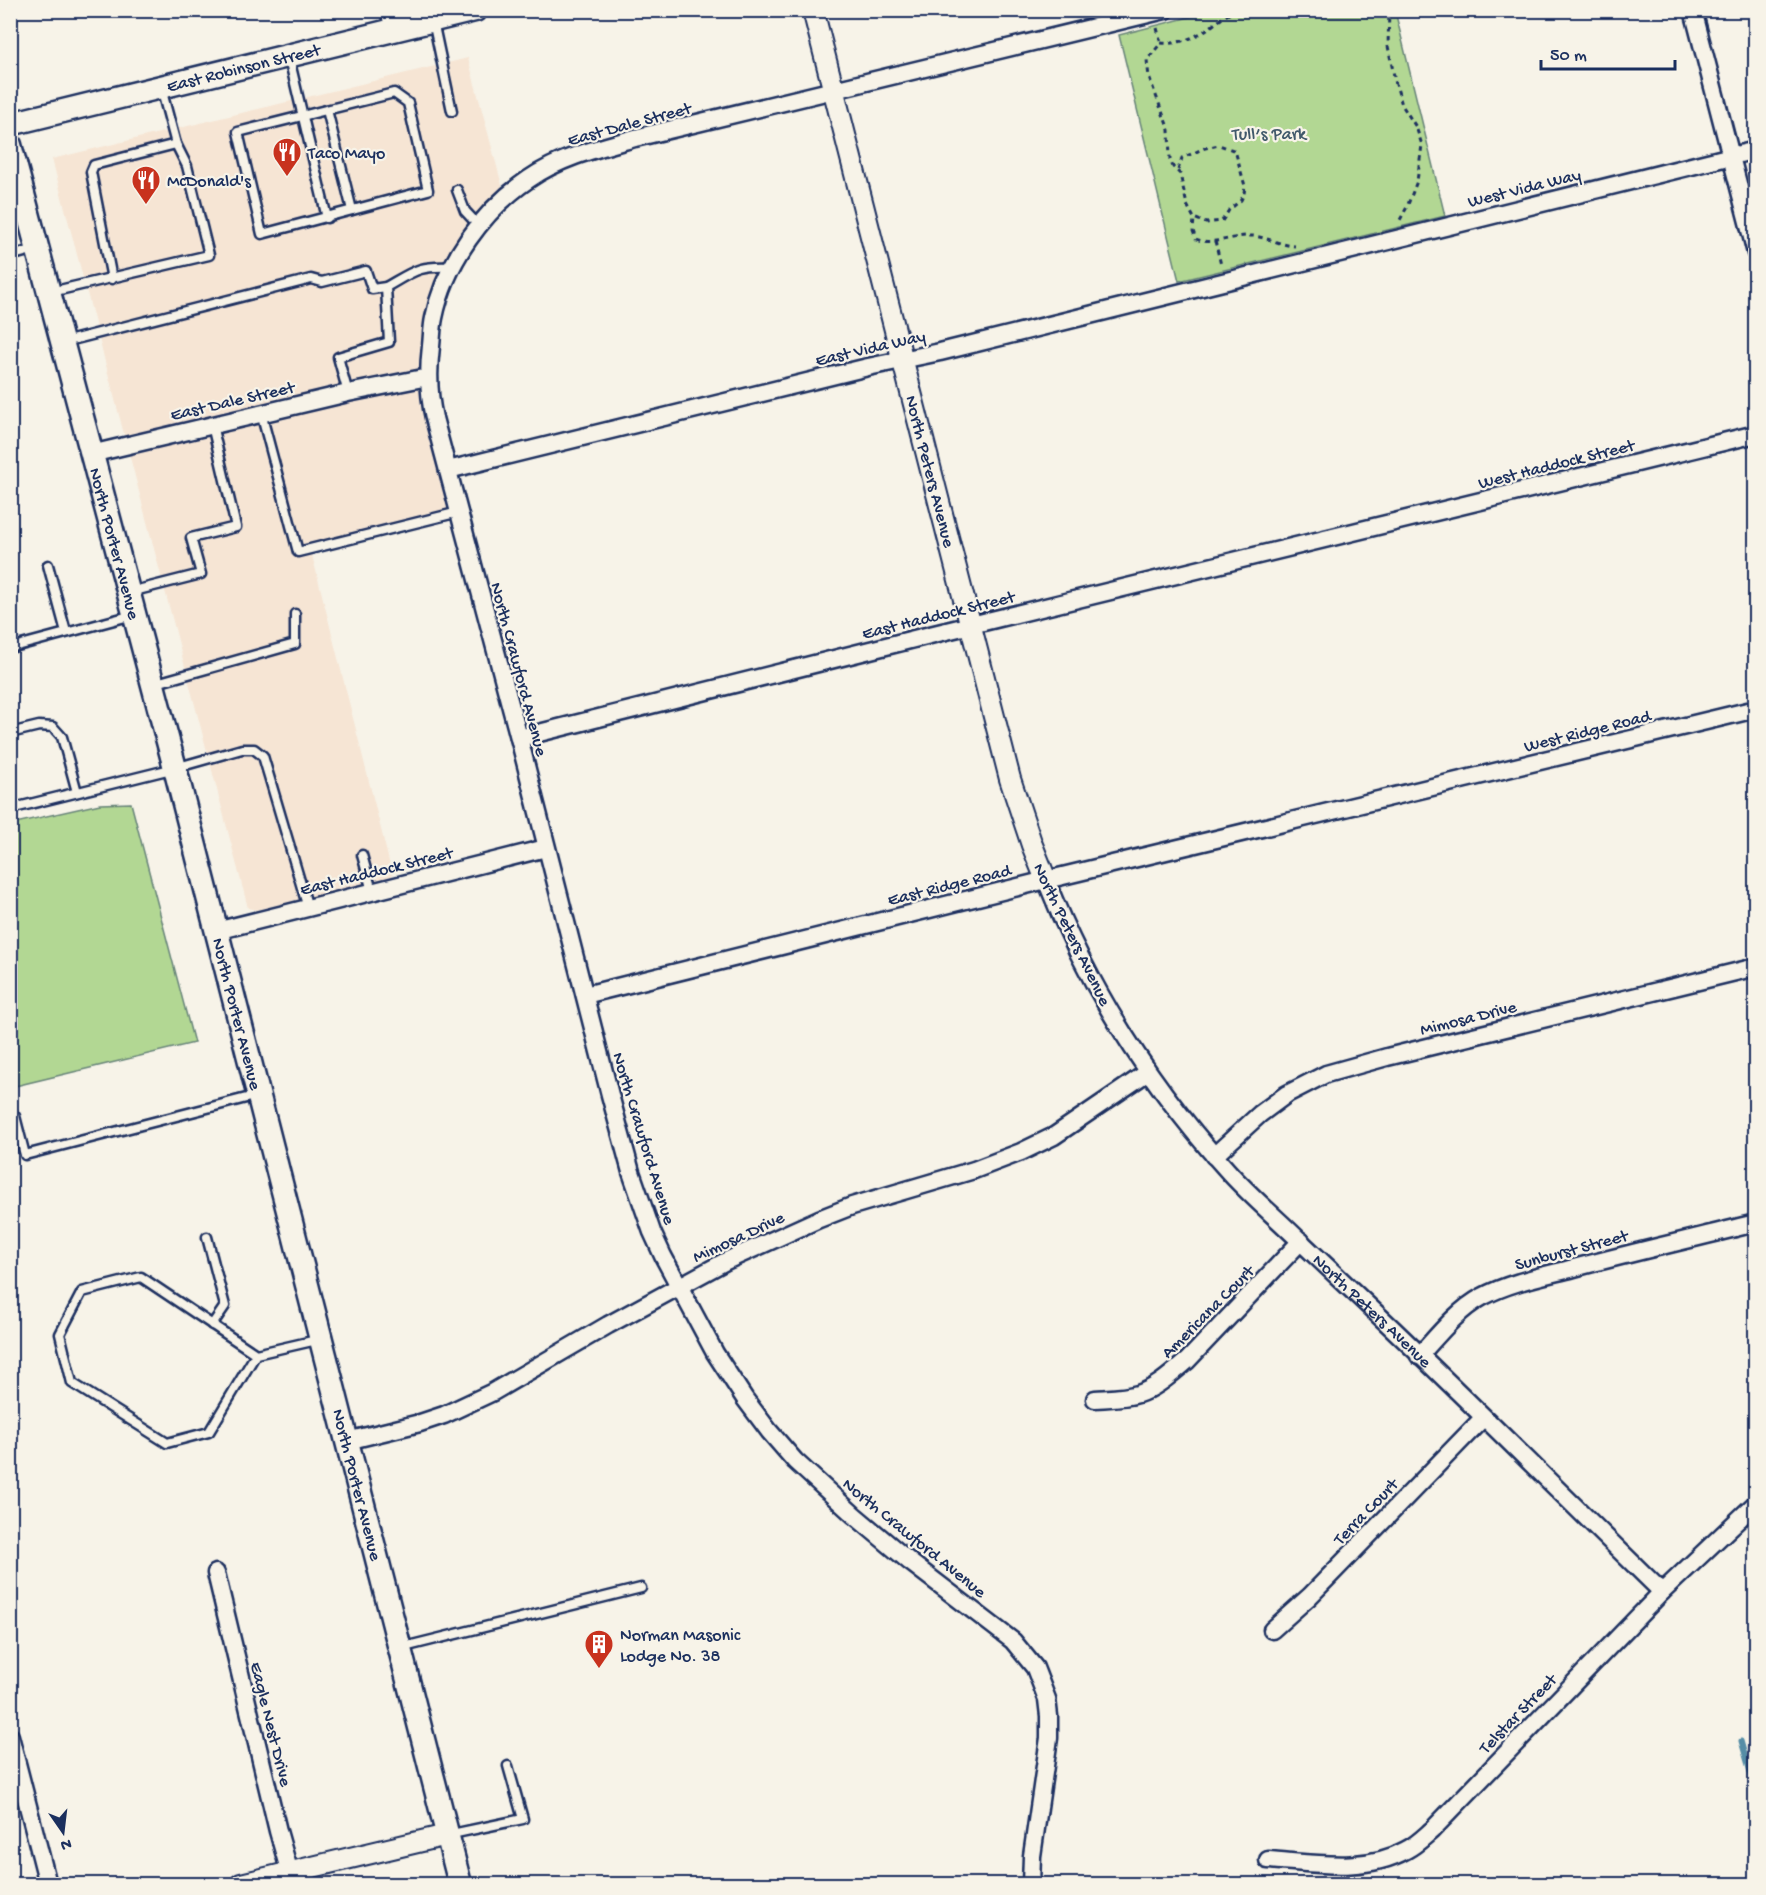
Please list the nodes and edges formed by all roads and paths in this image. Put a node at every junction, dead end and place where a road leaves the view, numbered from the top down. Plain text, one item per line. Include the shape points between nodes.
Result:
1 (476, 10) edge
2 (813, 10) edge
3 (1165, 10) edge
4 (1238, 10) edge
5 (1389, 10) edge
6 (1693, 10) edge
7 (392, 20) edge
8 (433, 21) junction
9 (289, 56) junction
10 (161, 87) junction
11 (833, 91) junction
12 (327, 110) junction
13 (452, 111) dead end
14 (303, 116) junction
15 (10, 124) edge
16 (176, 144) junction
17 (10, 146) edge
18 (1755, 150) edge
19 (1730, 157) junction
20 (1178, 171) junction
21 (457, 190) dead end
22 (352, 210) junction
23 (327, 218) junction
24 (1194, 218) junction
25 (1390, 224) dead end
26 (479, 226) junction
27 (1215, 241) junction
28 (37, 249) junction
29 (1301, 253) junction
30 (1755, 253) edge
31 (10, 256) edge
32 (452, 267) junction
33 (112, 279) junction
34 (1225, 281) junction
35 (386, 287) junction
36 (48, 292) junction
37 (61, 342) junction
38 (903, 359) junction
39 (428, 377) junction
40 (348, 393) junction
41 (261, 413) junction
42 (212, 425) junction
43 (1755, 434) edge
44 (91, 454) junction
45 (448, 470) junction
46 (459, 512) junction
47 (1367, 530) joint
48 (48, 565) dead end
49 (128, 592) junction
50 (295, 614) dead end
51 (134, 615) junction
52 (970, 626) junction
53 (66, 632) junction
54 (10, 648) edge
55 (152, 685) junction
56 (1755, 709) edge
57 (10, 733) edge
58 (519, 738) junction
59 (175, 768) junction
60 (1427, 789) joint
61 (77, 792) junction
62 (10, 808) edge
63 (546, 848) junction
64 (363, 855) dead end
65 (1046, 880) junction
66 (372, 891) junction
67 (308, 908) junction
68 (216, 931) junction
69 (1755, 968) edge
70 (585, 995) junction
71 (1148, 1072) junction
72 (258, 1095) junction
73 (15, 1116) dead end
74 (1214, 1156) junction
75 (1755, 1223) edge
76 (207, 1237) dead end
77 (1301, 1241) junction
78 (679, 1287) junction
79 (212, 1324) junction
80 (321, 1339) junction
81 (256, 1354) junction
82 (1419, 1356) junction
83 (1095, 1399) dead end
84 (1484, 1418) junction
85 (347, 1441) junction
86 (1755, 1503) edge
87 (216, 1573) dead end
88 (640, 1588) dead end
89 (1662, 1592) junction
90 (1272, 1630) dead end
91 (400, 1648) junction
92 (10, 1736) edge
93 (508, 1766) dead end
94 (447, 1835) junction
95 (1268, 1860) dead end
96 (292, 1878) edge
97 (48, 1884) edge
98 (241, 1884) edge
99 (460, 1884) edge
100 (1031, 1884) edge

1 - 8 main road, East Robinson Street
2 - 11 street, North Peters Avenue
3 - 11 street, East Dale Street
4 - 20 path via 1197,36 1161,44 1147,60 1149,77 1169,130 1170,160
5 - 25 path via 1387,35 1395,81 1422,145 1412,196 1400,219
6 - 19 street
7 - 8 main road, East Robinson Street
7 - 9 main road, East Robinson Street
8 - 13 lane
9 - 10 main road, East Robinson Street
9 - 14 lane
10 - 15 main road, East Robinson Street
10 - 16 lane
11 - 26 street, East Dale Street via 574,156 530,178
11 - 38 street, North Peters Avenue
12 - 14 lane
12 - 22 lane
12 - 22 lane via 394,93 408,103 428,190
14 - 23 lane
14 - 23 lane via 238,132 262,234
16 - 33 lane via 94,165 91,172
16 - 33 lane via 187,166 209,255
17 - 28 main road, North Porter Avenue
18 - 19 street, West Vida Way
19 - 29 street, West Vida Way
19 - 30 street
20 - 24 path
20 - 24 path via 1182,158 1205,148 1219,145 1236,154 1245,186 1241,200 1222,221 1206,223
21 - 26 lane via 465,211
22 - 23 lane
24 - 27 path via 1196,238
26 - 32 street, East Dale Street
27 - 29 path via 1251,235
27 - 34 path
28 - 31 lane
28 - 36 main road, North Porter Avenue
29 - 34 street, East Vida Way
32 - 35 lane via 416,270
32 - 39 street, East Dale Street via 434,318
33 - 36 lane
34 - 38 street, East Vida Way
35 - 37 lane via 372,289 366,271 322,282 311,279
35 - 40 lane via 389,342 338,357
36 - 37 main road, North Porter Avenue
37 - 44 main road, North Porter Avenue
38 - 45 street, East Vida Way
38 - 52 street, North Peters Avenue
39 - 40 street, East Dale Street
39 - 45 street, North Crawford Avenue via 429,397
40 - 41 street, East Dale Street
41 - 42 street, East Dale Street
41 - 46 lane via 298,552
42 - 44 street, East Dale Street
42 - 49 lane via 236,527 191,538 201,574
43 - 47 street, West Haddock Street
44 - 49 main road, North Porter Avenue
45 - 46 street, North Crawford Avenue
46 - 58 street, North Crawford Avenue
47 - 52 street, East Haddock Street
48 - 53 lane
49 - 51 main road, North Porter Avenue
50 - 55 lane via 295,644
51 - 53 lane
51 - 55 main road, North Porter Avenue
52 - 58 street, East Haddock Street
52 - 65 street, North Peters Avenue via 1010,779
53 - 54 lane
55 - 59 main road, North Porter Avenue
56 - 60 street, West Ridge Road
57 - 61 lane via 53,727 62,737
58 - 63 street, North Crawford Avenue
59 - 61 lane
59 - 67 lane via 242,749 263,756
59 - 68 main road, North Porter Avenue
60 - 65 street, East Ridge Road
61 - 62 lane
63 - 66 street, East Haddock Street
63 - 70 street, North Crawford Avenue
64 - 66 lane
65 - 70 street, East Ridge Road
65 - 71 street, North Peters Avenue via 1093,979
66 - 67 street, East Haddock Street
67 - 68 street, East Haddock Street
68 - 72 main road, North Porter Avenue
69 - 74 street, Mimosa Drive via 1335,1071 1287,1094
70 - 78 street, North Crawford Avenue via 641,1203
71 - 74 street, North Peters Avenue
71 - 78 street, Mimosa Drive via 1054,1137 974,1170 819,1219
72 - 73 lane via 25,1155
72 - 80 main road, North Porter Avenue
74 - 77 street, North Peters Avenue
75 - 82 street, Sunburst Street via 1496,1291 1469,1305
76 - 79 lane via 225,1306
77 - 82 street, North Peters Avenue
77 - 83 street, Americana Court via 1167,1378 1137,1394
78 - 85 street, Mimosa Drive via 468,1404 420,1423
78 - 100 street, North Crawford Avenue via 745,1399 795,1461 910,1562 1012,1641 1035,1668 1047,1699 1049,1738
79 - 81 lane
79 - 81 lane via 141,1277 82,1292 60,1334 72,1383 167,1443 209,1432
80 - 81 lane
80 - 85 main road, North Porter Avenue
82 - 84 street, North Peters Avenue
84 - 89 street, North Peters Avenue
84 - 90 street, Terra Court
85 - 91 main road, North Porter Avenue
86 - 89 street, Telstar Street
87 - 96 street, Eagle Nest Drive
88 - 91 lane
89 - 95 street, Telstar Street via 1432,1830 1408,1850 1359,1864
91 - 94 main road, North Porter Avenue
92 - 97 street
93 - 94 lane via 523,1819
94 - 96 street
94 - 99 main road, North Porter Avenue
96 - 98 street

